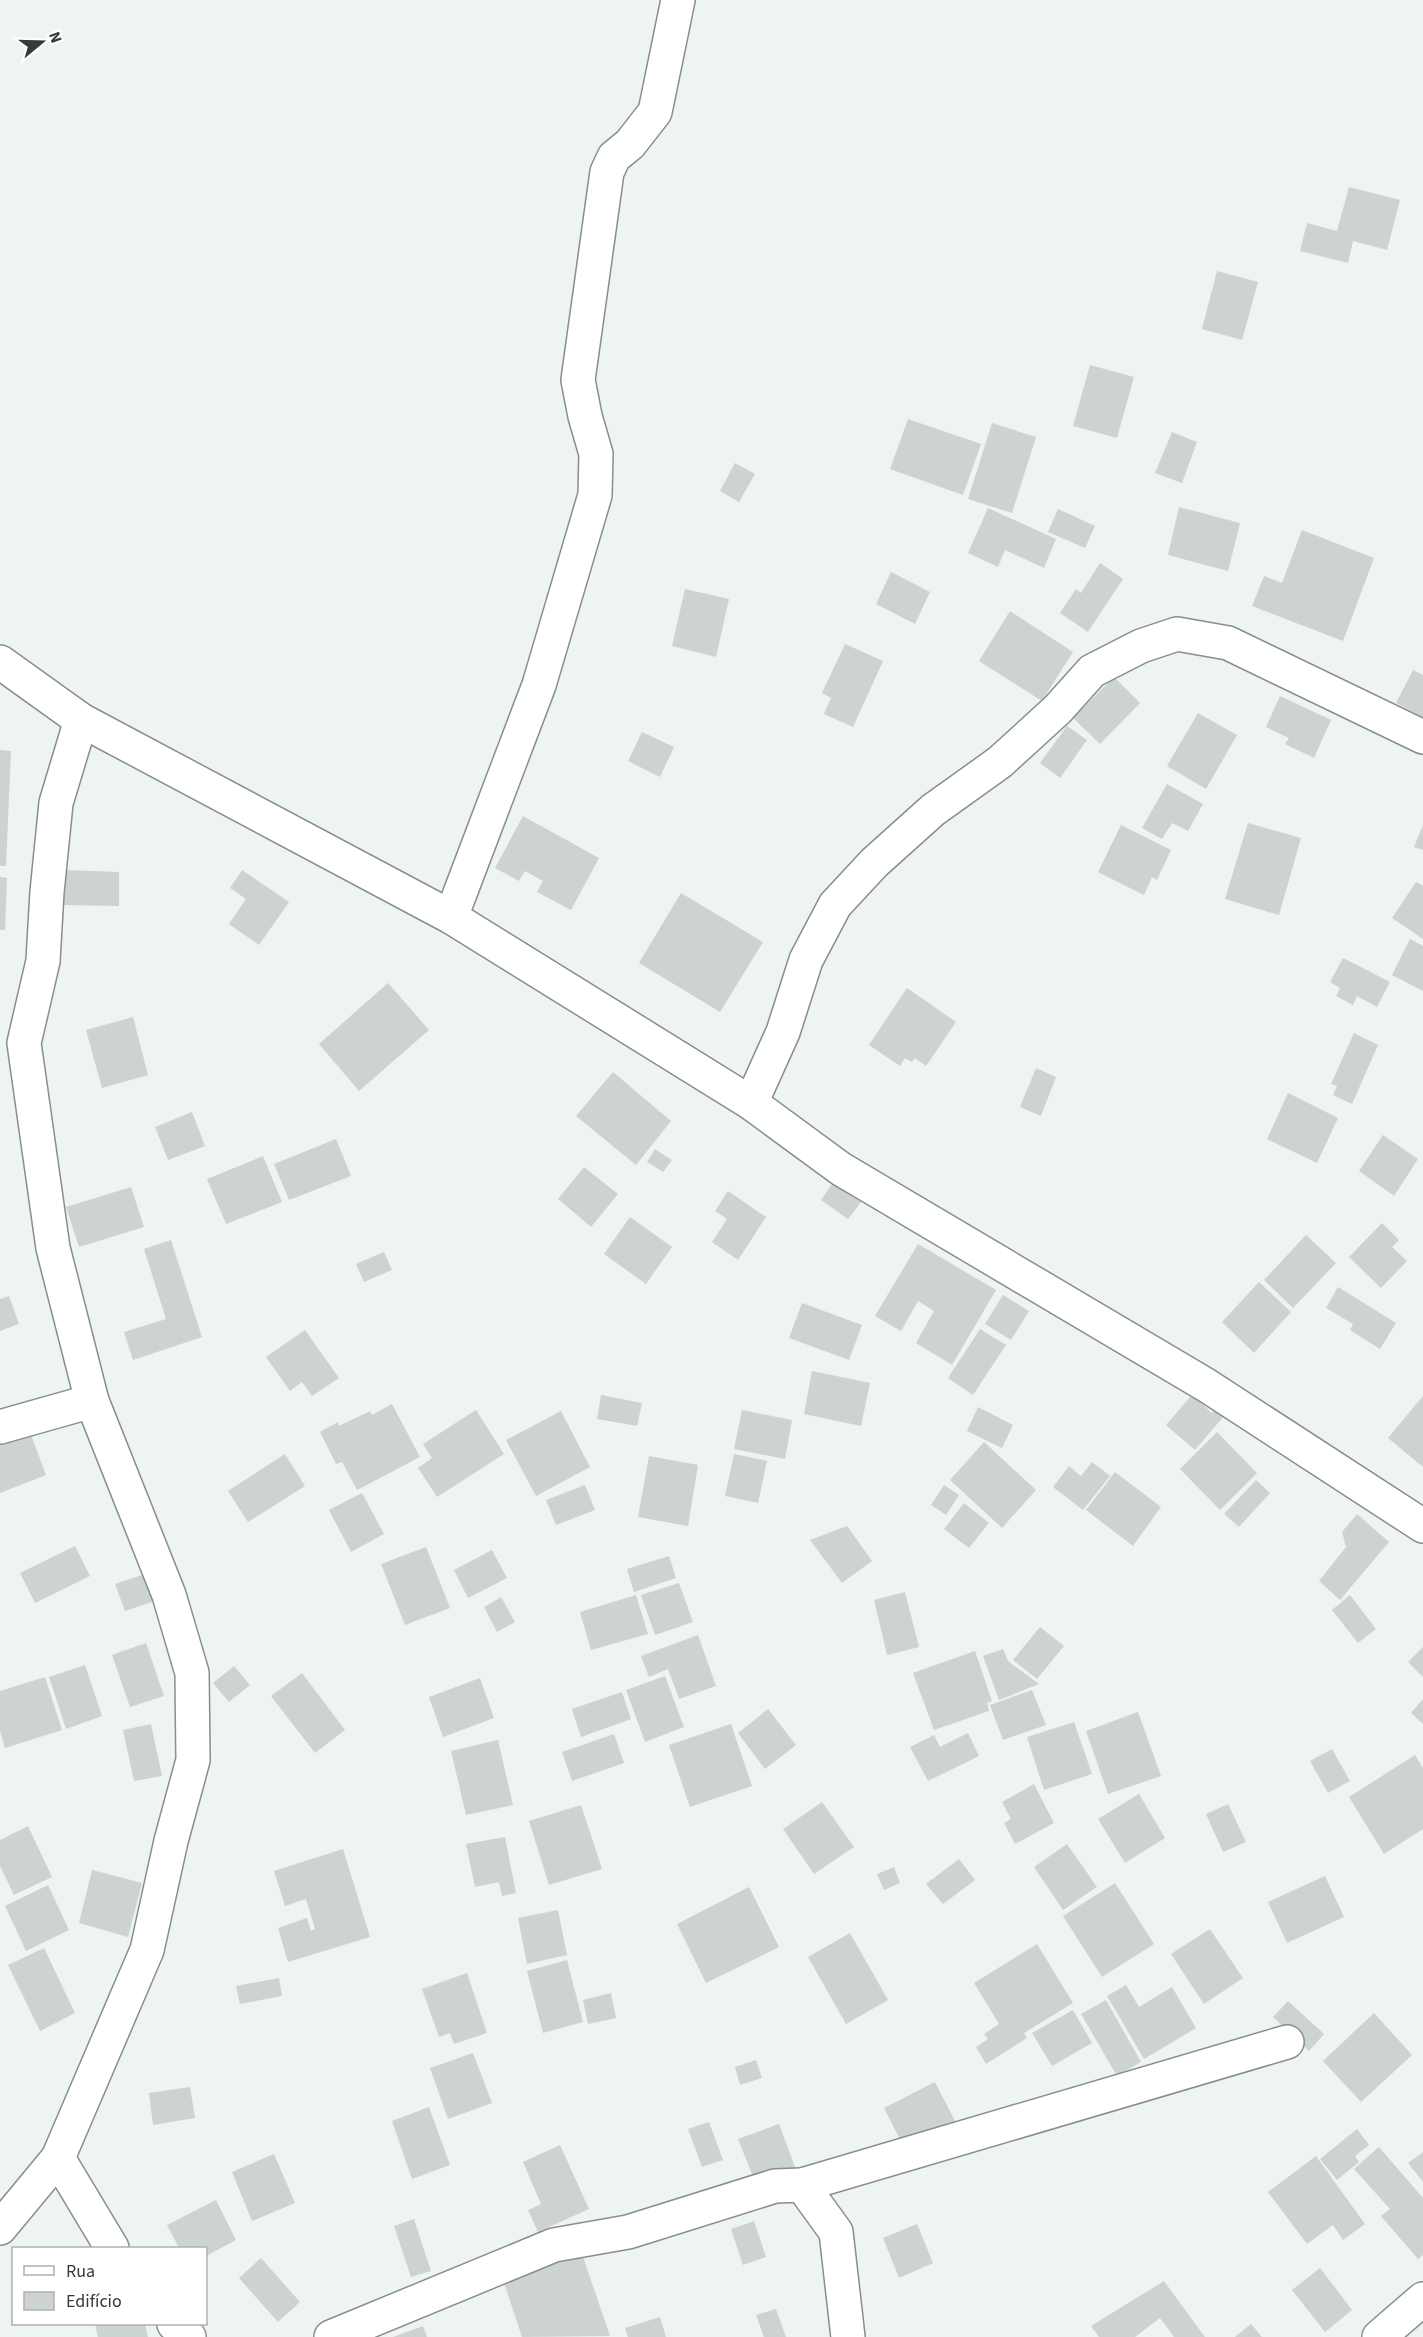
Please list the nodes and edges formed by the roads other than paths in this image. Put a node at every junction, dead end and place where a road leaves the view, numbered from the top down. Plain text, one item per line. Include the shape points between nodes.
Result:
1 (678, 0) edge
2 (0, 662) edge
3 (81, 720) junction
4 (1423, 737) edge
5 (452, 917) junction
6 (751, 1103) junction
7 (92, 1401) junction
8 (0, 1427) edge
9 (1423, 1526) edge
10 (1287, 2042) dead end
11 (58, 2158) junction
12 (802, 2185) junction
13 (0, 2228) edge
14 (111, 2247) edge
15 (1420, 2310) edge
16 (175, 2325) edge
17 (189, 2337) edge
18 (331, 2337) edge
19 (848, 2337) edge
20 (1379, 2337) edge

1 - 5 street via 655,112 630,144 614,157 607,172 578,380 596,454 595,495 539,685
2 - 3 street
3 - 5 street
3 - 7 street via 56,803 43,962 24,1043 53,1248
4 - 6 street via 1227,643 1177,634 1141,646 1092,671 1058,709 1000,762 933,810 874,863 835,905 806,960 783,1032
5 - 6 street
6 - 9 street via 841,1169 1206,1385
7 - 8 street
7 - 11 street via 169,1594 189,1662 193,1760 147,1950
10 - 12 street
11 - 13 street
11 - 14 street
12 - 18 street via 775,2186 628,2232 554,2246
12 - 19 street via 836,2232
15 - 20 street
16 - 17 street

